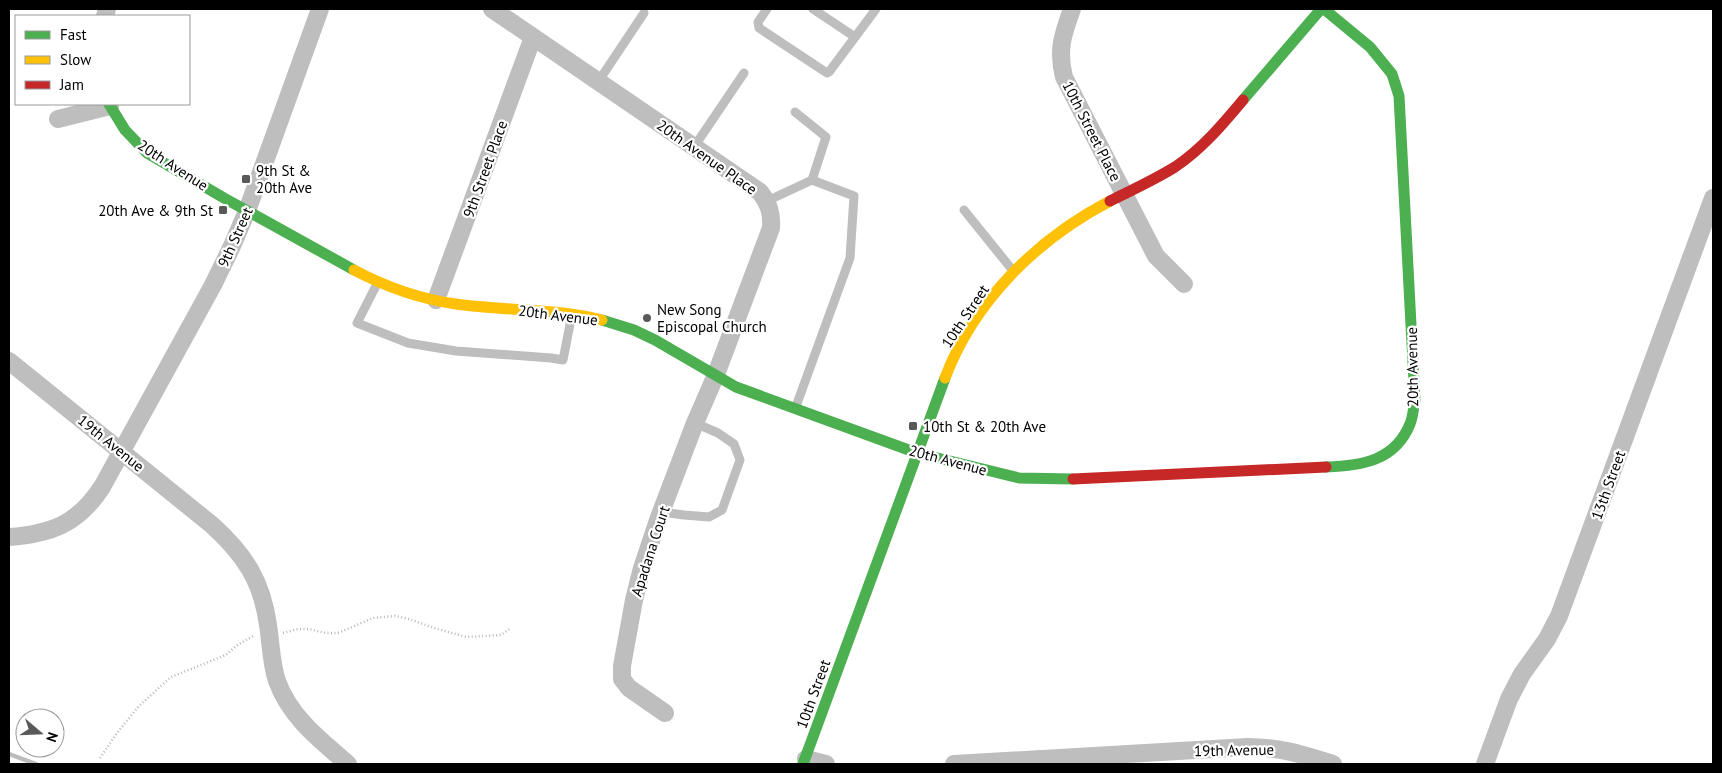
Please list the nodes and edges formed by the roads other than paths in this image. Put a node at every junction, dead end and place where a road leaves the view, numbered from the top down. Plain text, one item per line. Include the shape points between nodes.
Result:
1 (320, 9) edge
2 (492, 9) edge
3 (767, 9) edge
4 (813, 9) edge
5 (876, 9) edge
6 (1072, 9) edge
7 (1323, 9) edge
8 (644, 13) dead end
9 (510, 14) edge
10 (533, 37) junction
11 (855, 37) junction
12 (744, 73) dead end
13 (598, 82) junction
14 (110, 105) edge
15 (795, 112) dead end
16 (58, 119) dead end
17 (694, 147) junction
18 (812, 180) junction
19 (1124, 195) junction
20 (1713, 198) edge
21 (767, 201) junction
22 (964, 210) dead end
23 (248, 211) junction
24 (1015, 272) junction
25 (378, 281) junction
26 (1184, 284) dead end
27 (436, 300) junction
28 (572, 314) junction
29 (9, 362) edge
30 (715, 377) junction
31 (795, 410) junction
32 (695, 423) junction
33 (122, 452) junction
34 (917, 453) junction
35 (662, 512) junction
36 (9, 537) edge
37 (665, 713) dead end
38 (1228, 756) edge
39 (804, 761) edge
40 (348, 764) edge
41 (826, 764) edge
42 (954, 764) edge
43 (1333, 764) edge
44 (1485, 764) edge

1 - 23 street, 9th Street
2 - 9 street, 20th Avenue Place
3 - 11 lane via 758,22 759,28 827,73
4 - 11 lane
5 - 11 lane
6 - 19 street, 10th Street Place via 1061,44 1064,77
7 - 19 street, 10th Street via 1201,147 1185,160
7 - 34 street, 20th Avenue via 1370,47 1392,74 1399,96 1415,401 1410,424 1397,446 1372,462 1353,466 1059,480 1019,478
8 - 13 lane
9 - 10 street, 20th Avenue Place
10 - 13 street, 20th Avenue Place
10 - 27 street, 9th Street Place
12 - 17 lane
13 - 17 street, 20th Avenue Place
14 - 16 street, 20th Avenue
14 - 23 street, 20th Avenue via 120,125 147,153
15 - 18 lane via 826,137
17 - 21 street, 20th Avenue Place via 760,192
18 - 21 lane
18 - 31 lane via 854,196 850,258
19 - 24 street, 10th Street via 1087,214 1045,243
19 - 26 street, 10th Street Place via 1156,256
20 - 44 street, 13th Street via 1559,616 1509,699
21 - 30 street, 20th Avenue Place via 772,216 771,228
22 - 24 lane
23 - 25 street, 20th Avenue
23 - 33 street, 9th Street via 213,285
24 - 34 street, 10th Street via 986,306 960,346
25 - 27 street, 20th Avenue
25 - 28 lane via 357,323 408,343 456,351 564,360
27 - 28 street, 20th Avenue via 468,306
28 - 30 street, 20th Avenue via 635,331
29 - 33 street, 19th Avenue
30 - 31 street, 20th Avenue
30 - 32 street, Apadana Court
31 - 34 street, 20th Avenue
32 - 35 street, Apadana Court
32 - 35 lane via 734,444 740,460 722,510 709,517
33 - 36 street, 9th Street via 102,488 83,512 49,531
33 - 40 street, 19th Avenue via 212,525 246,562 258,582 265,604 272,660 287,702 309,730
34 - 39 street, 10th Street
35 - 37 street, Apadana Court via 634,600 622,679 629,688
38 - 42 street, 19th Avenue
38 - 43 street, 19th Avenue via 1271,747
39 - 41 street

